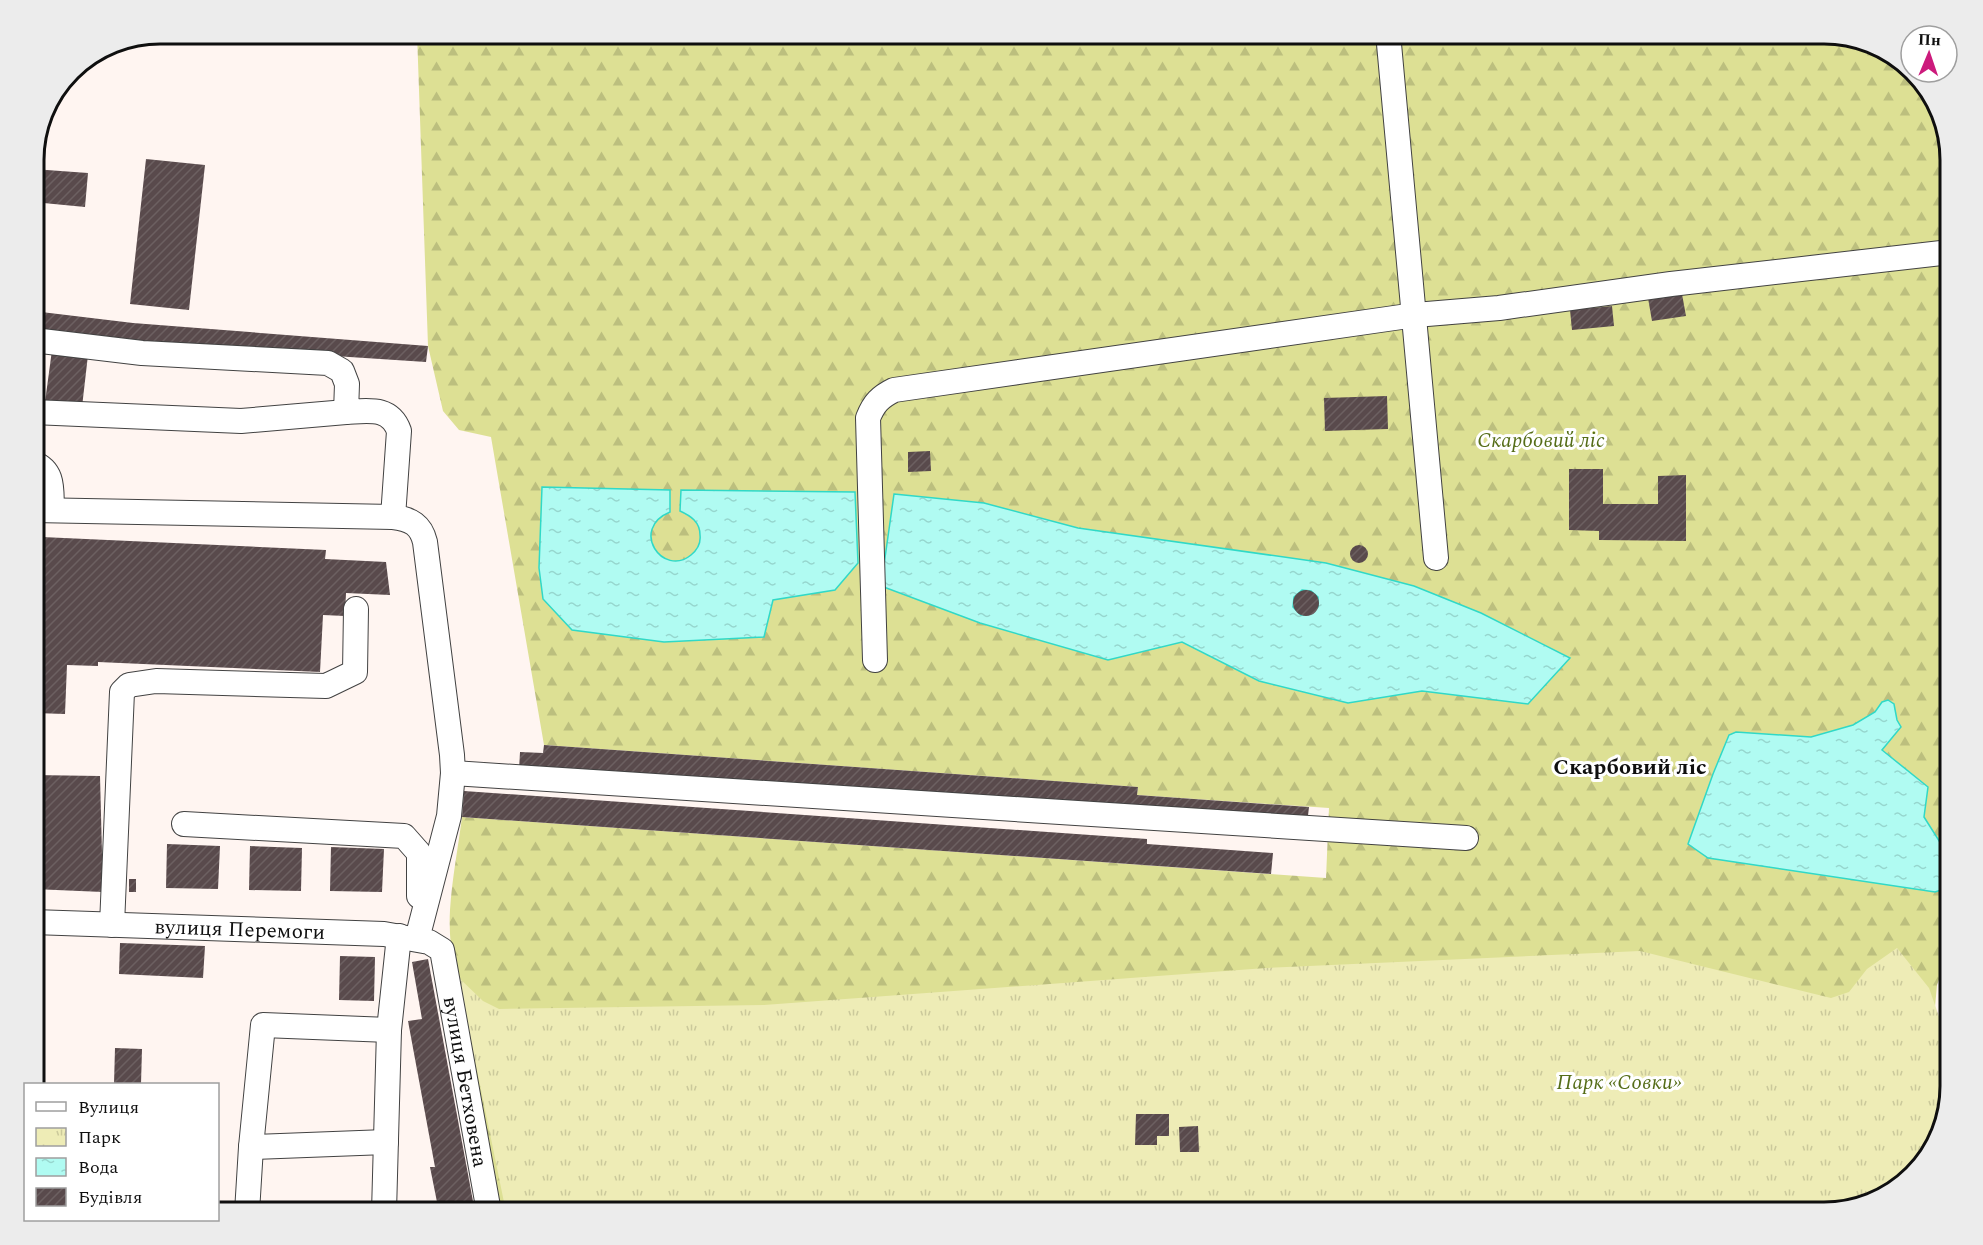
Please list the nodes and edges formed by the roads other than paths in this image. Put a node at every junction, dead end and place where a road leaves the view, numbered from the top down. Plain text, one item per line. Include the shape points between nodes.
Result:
1 (1389, 44) edge
2 (1940, 253) edge
3 (1415, 315) junction
4 (44, 341) edge
5 (44, 412) edge
6 (346, 412) junction
7 (44, 470) edge
8 (44, 502) edge
9 (44, 510) edge
10 (393, 517) junction
11 (1436, 558) dead end
12 (356, 609) dead end
13 (875, 660) dead end
14 (453, 773) junction
15 (184, 824) dead end
16 (1466, 838) dead end
17 (425, 909) junction
18 (44, 922) edge
19 (112, 925) junction
20 (408, 937) junction
21 (442, 950) joint
22 (389, 1030) junction
23 (386, 1142) junction
24 (251, 1148) junction
25 (248, 1202) edge
26 (384, 1202) edge
27 (487, 1202) edge

1 - 3 street
2 - 3 street
3 - 11 street
3 - 13 street via 894,390 882,396 868,418
4 - 6 street via 142,353 328,363 342,371 347,384
5 - 6 street via 241,421
6 - 10 street via 375,411 395,422 399,431
7 - 8 street via 50,477
9 - 10 street
10 - 14 street via 415,523 425,542
12 - 19 street via 355,672 326,686 156,681 129,685 122,692
14 - 16 street
14 - 17 street via 449,816
15 - 17 street via 404,836 419,853 419,903
17 - 20 street
18 - 19 street, вулиця Перемоги
19 - 20 street, вулиця Перемоги
20 - 21 street, вулиця Перемоги
20 - 22 street
21 - 27 street, вулиця Бетховена
22 - 23 street
22 - 24 street via 263,1025
23 - 24 street
23 - 26 street
24 - 25 street

